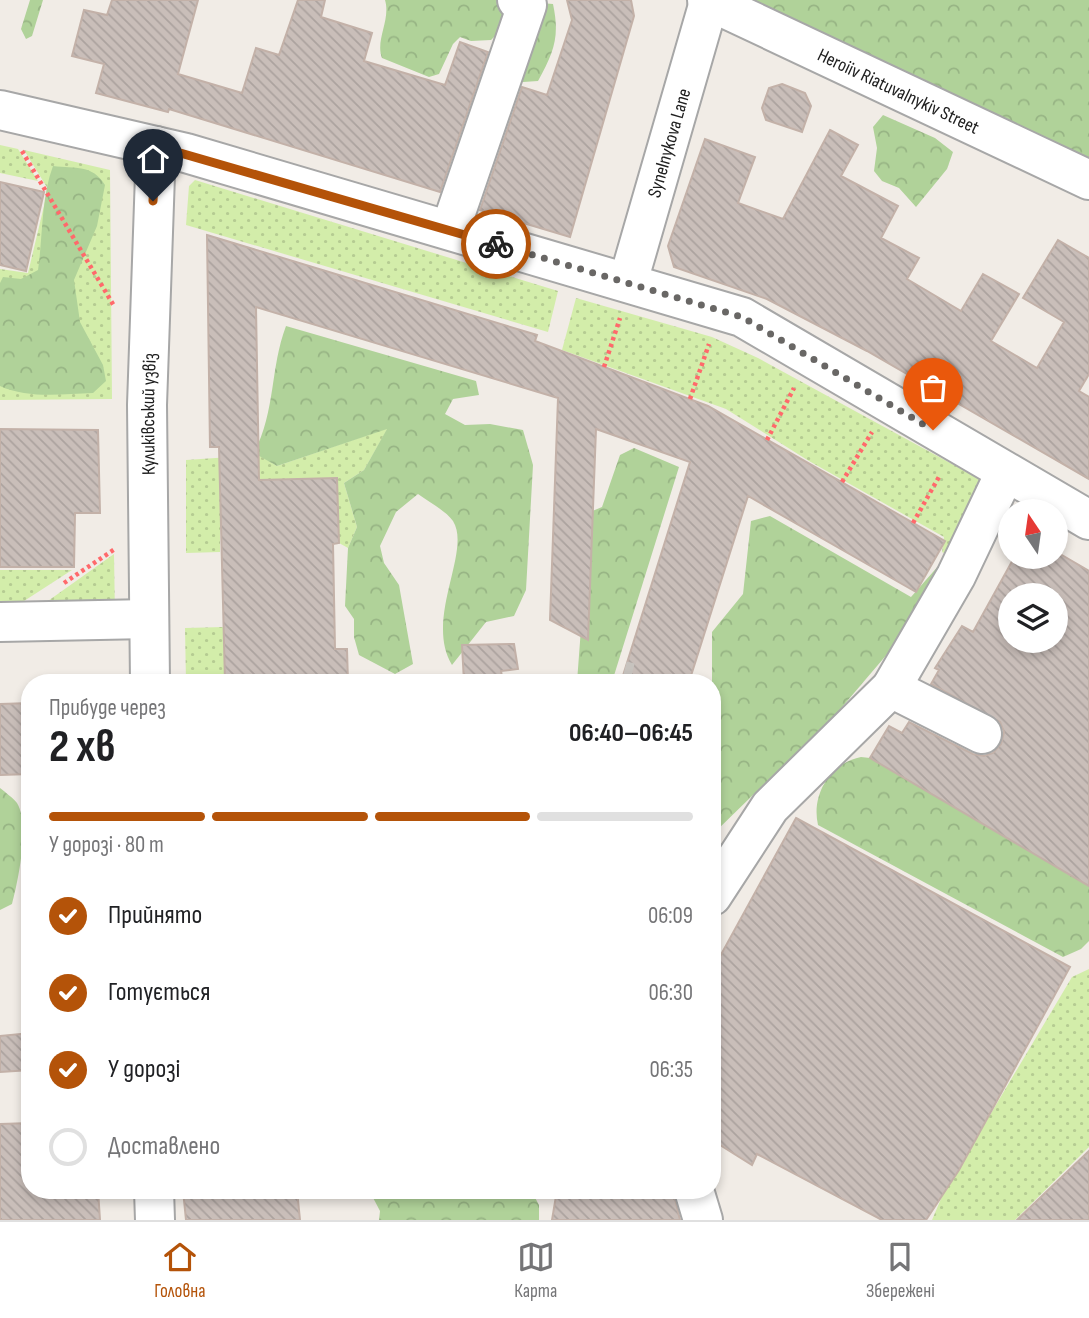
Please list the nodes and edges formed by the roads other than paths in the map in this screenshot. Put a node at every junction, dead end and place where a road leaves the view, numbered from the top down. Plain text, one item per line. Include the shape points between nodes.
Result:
1 (517, 0) edge
2 (708, 1) edge
3 (0, 110) edge
4 (156, 146) junction
5 (1089, 180) edge
6 (450, 230) junction
7 (625, 296) junction
8 (1005, 473) junction
9 (1089, 520) edge
10 (149, 619) junction
11 (0, 622) edge
12 (150, 674) edge
13 (891, 688) junction
14 (982, 734) dead end
15 (721, 882) edge
16 (154, 1199) edge
17 (697, 1199) edge
18 (155, 1220) edge
19 (703, 1220) edge

1 - 6 street via 527,5
2 - 5 street, Heroiiv Riatuvalnykiv Street
2 - 7 street, Synelnykova Lane
3 - 4 street
4 - 6 street
4 - 10 street, Куликівський узвіз via 146,405
6 - 7 street
7 - 8 street via 742,317
8 - 9 street
8 - 13 street via 956,576
10 - 11 street
10 - 12 street, Куликівський узвіз
13 - 14 street
13 - 15 street via 770,807
16 - 18 street
17 - 19 street

